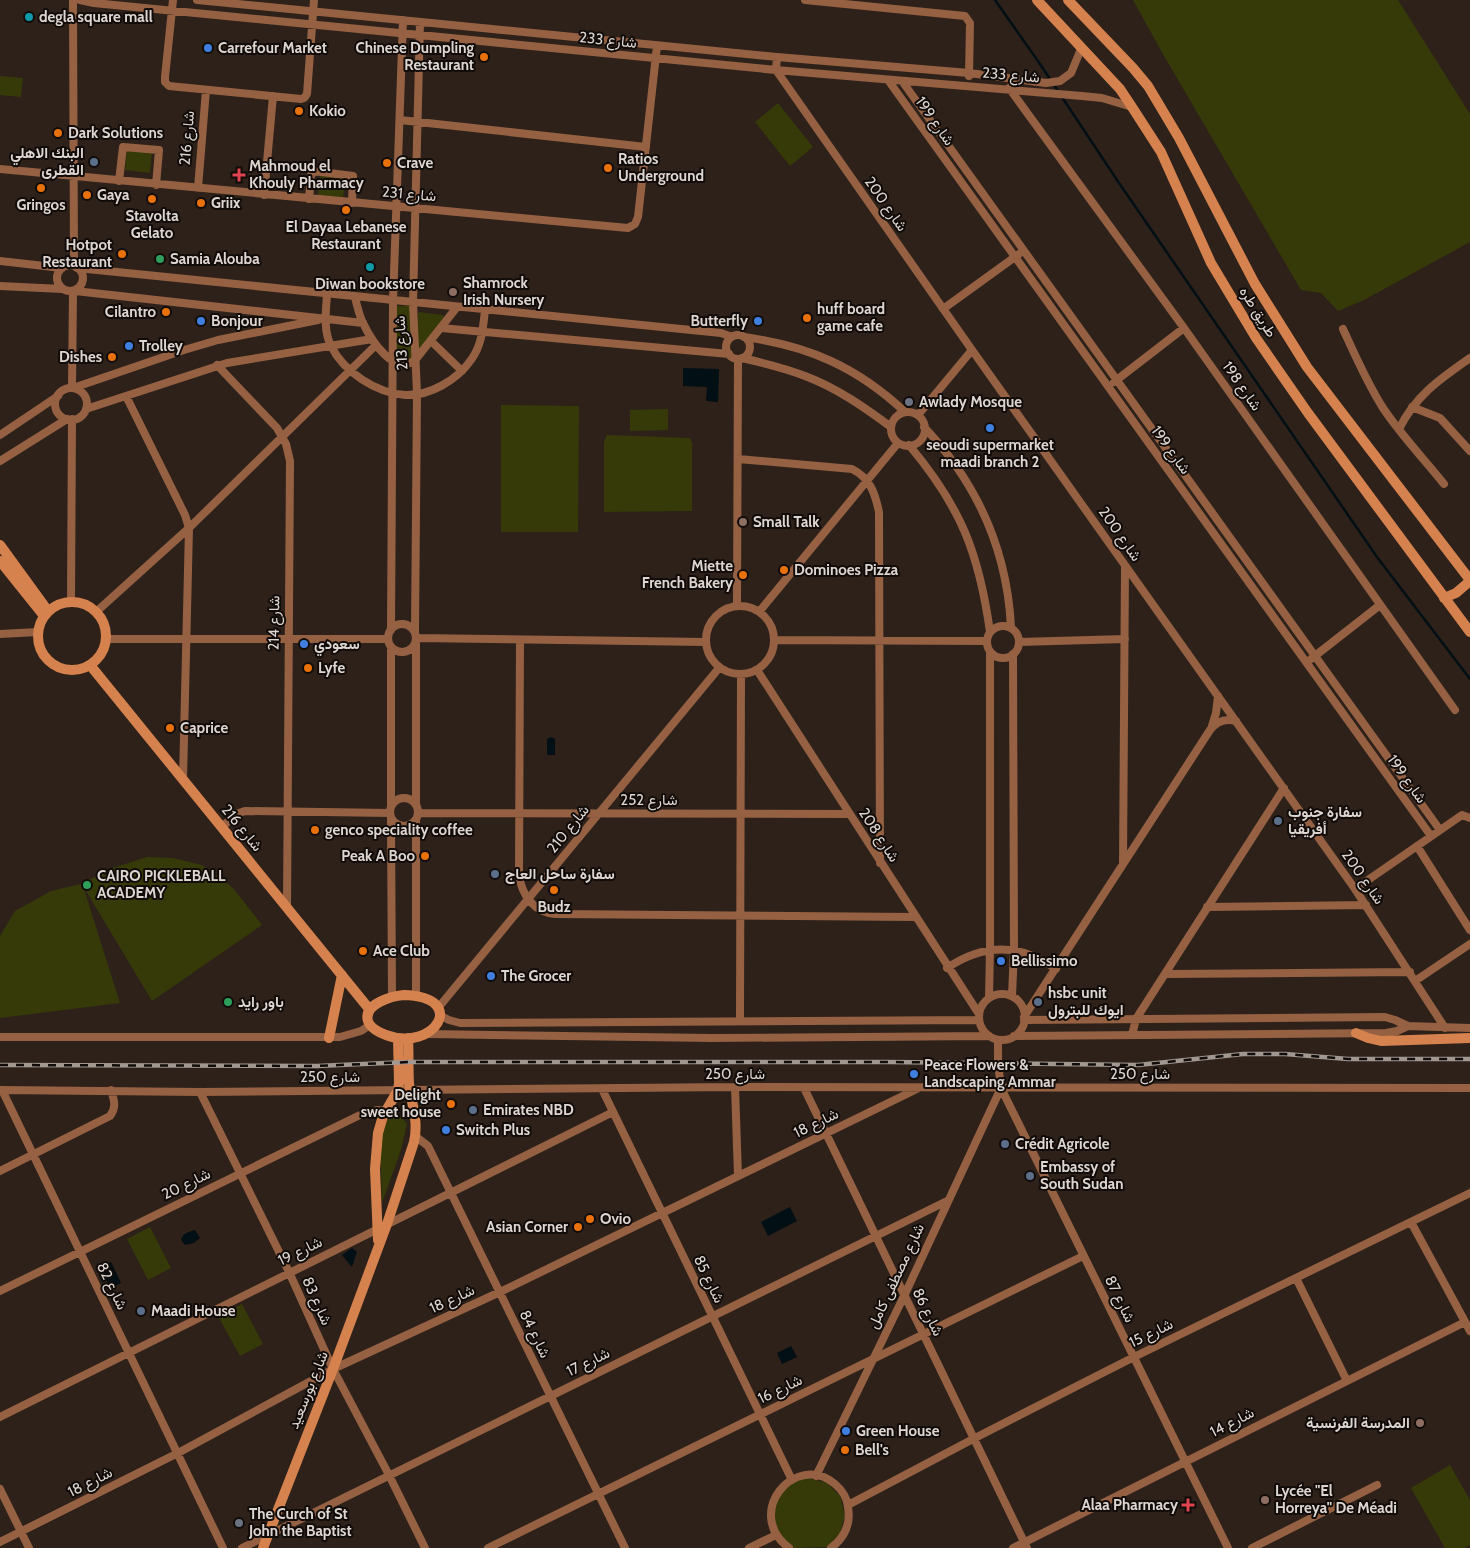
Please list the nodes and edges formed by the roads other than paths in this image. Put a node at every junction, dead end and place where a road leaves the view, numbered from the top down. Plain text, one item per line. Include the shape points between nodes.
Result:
1 (73, 0) edge
2 (80, 0) edge
3 (173, 0) edge
4 (197, 0) edge
5 (314, 0) edge
6 (806, 0) edge
7 (1037, 0) edge
8 (1068, 0) edge
9 (172, 10) junction
10 (313, 12) junction
11 (403, 20) junction
12 (420, 22) junction
13 (312, 24) junction
14 (402, 34) junction
15 (420, 35) junction
16 (657, 46) junction
17 (1081, 49) junction
18 (777, 57) junction
19 (656, 58) junction
20 (776, 70) junction
21 (969, 73) junction
22 (1008, 78) junction
23 (888, 80) junction
24 (902, 81) junction
25 (968, 86) junction
26 (1010, 89) junction
27 (206, 90) junction
28 (273, 96) junction
29 (1132, 107) junction
30 (400, 120) junction
31 (417, 122) junction
32 (646, 147) junction
33 (0, 170) edge
34 (75, 177) junction
35 (120, 182) junction
36 (156, 185) junction
37 (198, 188) junction
38 (264, 195) junction
39 (309, 199) junction
40 (352, 202) junction
41 (397, 207) junction
42 (415, 208) junction
43 (1023, 251) junction
44 (1015, 257) junction
45 (0, 261) edge
46 (76, 267) junction
47 (62, 268) junction
48 (0, 286) edge
49 (62, 288) junction
50 (74, 291) junction
51 (327, 294) junction
52 (355, 297) junction
53 (393, 301) junction
54 (413, 303) junction
55 (457, 307) junction
56 (943, 309) junction
57 (485, 310) junction
58 (325, 318) junction
59 (363, 323) junction
60 (441, 328) junction
61 (1184, 328) junction
62 (1343, 328) dead end
63 (483, 332) junction
64 (732, 337) junction
65 (744, 337) junction
66 (431, 341) junction
67 (374, 342) junction
68 (331, 346) junction
69 (972, 350) junction
70 (729, 354) junction
71 (740, 358) junction
72 (1470, 358) edge
73 (416, 359) junction
74 (392, 360) junction
75 (217, 365) junction
76 (350, 370) junction
77 (462, 371) junction
78 (1116, 380) junction
79 (1108, 386) junction
80 (73, 388) junction
81 (393, 393) junction
82 (418, 393) junction
83 (58, 396) junction
84 (126, 396) junction
85 (1412, 407) junction
86 (86, 409) junction
87 (906, 412) junction
88 (918, 415) junction
89 (70, 419) junction
90 (891, 427) junction
91 (924, 427) junction
92 (1399, 429) junction
93 (0, 435) edge
94 (282, 436) junction
95 (898, 443) junction
96 (909, 445) junction
97 (1470, 451) edge
98 (738, 459) junction
99 (0, 461) edge
100 (868, 480) junction
101 (1444, 484) dead end
102 (189, 528) junction
103 (0, 545) edge
104 (0, 561) edge
105 (1125, 566) junction
106 (1470, 581) edge
107 (1444, 598) junction
108 (72, 602) junction
109 (1380, 605) junction
110 (737, 606) junction
111 (96, 612) junction
112 (759, 612) junction
113 (46, 614) junction
114 (1011, 627) junction
115 (390, 630) junction
116 (38, 632) junction
117 (990, 632) junction
118 (1470, 632) edge
119 (0, 634) edge
120 (416, 638) junction
121 (106, 639) junction
122 (186, 639) junction
123 (288, 639) junction
124 (388, 639) junction
125 (1125, 639) junction
126 (520, 640) junction
127 (774, 640) junction
128 (880, 640) junction
129 (986, 641) junction
130 (706, 642) junction
131 (1019, 642) junction
132 (391, 647) junction
133 (990, 652) junction
134 (1013, 654) junction
135 (1315, 656) junction
136 (1307, 662) junction
137 (90, 666) junction
138 (719, 668) junction
139 (757, 670) junction
140 (741, 675) junction
141 (1218, 696) junction
142 (1456, 710) dead end
143 (1236, 721) junction
144 (1210, 730) junction
145 (183, 779) junction
146 (1284, 788) junction
147 (416, 804) junction
148 (288, 811) junction
149 (391, 812) junction
150 (520, 813) junction
151 (599, 813) junction
152 (740, 814) junction
153 (849, 814) junction
154 (417, 816) junction
155 (1470, 818) edge
156 (222, 827) junction
157 (1440, 830) junction
158 (1431, 836) junction
159 (1417, 846) junction
160 (880, 862) junction
161 (1123, 864) junction
162 (1355, 889) junction
163 (528, 899) junction
164 (1366, 905) junction
165 (1207, 907) junction
166 (287, 908) junction
167 (740, 916) junction
168 (915, 917) junction
169 (1470, 930) edge
170 (1470, 944) edge
171 (990, 949) junction
172 (1014, 950) junction
173 (947, 968) junction
174 (1056, 969) junction
175 (1410, 972) junction
176 (1165, 974) junction
177 (342, 975) junction
178 (1415, 981) junction
179 (416, 996) junction
180 (1012, 996) junction
181 (392, 997) junction
182 (989, 998) junction
183 (370, 1010) junction
184 (440, 1012) junction
185 (979, 1017) junction
186 (1024, 1018) junction
187 (1136, 1019) junction
188 (740, 1020) junction
189 (370, 1025) junction
190 (1408, 1026) junction
191 (1445, 1028) junction
192 (1470, 1028) edge
193 (426, 1034) junction
194 (1356, 1034) junction
195 (1132, 1035) junction
196 (989, 1036) junction
197 (1014, 1036) junction
198 (0, 1037) edge
199 (329, 1038) junction
200 (403, 1038) junction
201 (1470, 1038) edge
202 (998, 1040) junction
203 (735, 1088) junction
204 (804, 1088) junction
205 (918, 1088) junction
206 (1001, 1088) junction
207 (1470, 1088) edge
208 (602, 1089) junction
209 (1, 1090) edge
210 (111, 1090) junction
211 (398, 1090) junction
212 (410, 1090) junction
213 (200, 1092) junction
214 (386, 1111) junction
215 (613, 1112) junction
216 (826, 1133) junction
217 (415, 1136) junction
218 (33, 1154) junction
219 (0, 1170) edge
220 (240, 1172) junction
221 (738, 1176) junction
222 (450, 1192) junction
223 (1470, 1193) edge
224 (947, 1201) junction
225 (662, 1213) junction
226 (1411, 1222) junction
227 (383, 1226) junction
228 (876, 1236) junction
229 (80, 1251) junction
230 (1084, 1256) junction
231 (289, 1272) junction
232 (1296, 1278) junction
233 (0, 1291) edge
234 (500, 1292) junction
235 (904, 1294) junction
236 (712, 1317) junction
237 (1465, 1322) junction
238 (1470, 1331) edge
239 (924, 1334) junction
240 (129, 1352) junction
241 (1134, 1357) junction
242 (872, 1360) junction
243 (333, 1370) junction
244 (1347, 1380) junction
245 (550, 1396) junction
246 (760, 1414) junction
247 (0, 1417) edge
248 (975, 1438) junction
249 (178, 1453) junction
250 (1186, 1461) junction
251 (389, 1475) junction
252 (816, 1476) junction
253 (792, 1480) junction
254 (1377, 1485) dead end
255 (0, 1489) edge
256 (599, 1494) junction
257 (848, 1505) junction
258 (21, 1532) junction
259 (268, 1535) junction
260 (776, 1535) junction
261 (0, 1542) edge
262 (780, 1545) edge
263 (1026, 1545) edge
264 (29, 1548) edge
265 (223, 1548) edge
266 (242, 1548) edge
267 (263, 1548) edge
268 (425, 1548) edge
269 (488, 1548) edge
270 (625, 1548) edge
271 (749, 1548) edge
272 (789, 1548) edge
273 (831, 1548) edge
274 (1012, 1548) edge
275 (1228, 1548) edge
276 (1252, 1548) edge

1 - 34 street
2 - 9 street, شارع 233
3 - 9 street
4 - 10 street, شارع 233
5 - 10 street
6 - 21 street via 965,16 970,23
7 - 17 main road, طريق طره
8 - 106 main road, طريق طره via 1152,92 1255,284 1289,339
9 - 13 street, شارع 233
9 - 27 street via 165,82 171,86
10 - 11 street, شارع 233
10 - 13 street
11 - 12 street, شارع 233
11 - 14 street, شارع 213
12 - 15 street, شارع 213
12 - 16 street, شارع 233
13 - 14 street, شارع 233
13 - 28 street via 306,96 301,99
14 - 15 street, شارع 233
14 - 30 street, شارع 213
15 - 19 street, شارع 233
15 - 31 street, شارع 213
16 - 18 street, شارع 233
16 - 19 street, شارع 231
17 - 22 street, شارع 233 via 1071,73 1060,81 1046,83
17 - 29 main road, طريق طره via 1120,89
18 - 20 street
18 - 21 street, شارع 233
19 - 20 street, شارع 233
19 - 32 street, شارع 231
20 - 23 street, شارع 233
20 - 56 street, شارع 200
21 - 22 street, شارع 233
21 - 25 street
22 - 26 street, شارع 198
23 - 24 street, شارع 233
23 - 44 street, شارع 199
24 - 25 street, شارع 233
24 - 43 street, شارع 199
25 - 26 street, شارع 233
26 - 29 street, شارع 233 via 1092,97
26 - 61 street, شارع 198
27 - 28 street
27 - 37 street, شارع 216
28 - 38 street
29 - 107 main road, طريق طره via 1161,152 1211,263 1251,330
30 - 31 street
30 - 41 street, شارع 213
31 - 32 street
31 - 42 street, شارع 213
32 - 42 street, شارع 231 via 638,217 628,228
33 - 34 street, شارع 231
34 - 35 street, شارع 231
34 - 46 street
35 - 36 street, شارع 231
35 - 36 street via 123,147 159,150
36 - 37 street, شارع 231
37 - 38 street, شارع 231
38 - 39 street, شارع 231
39 - 40 street, شارع 231
39 - 40 street via 314,171 353,176
40 - 41 street, شارع 231
41 - 42 street, شارع 231
41 - 53 street, شارع 213
42 - 54 street, شارع 213
43 - 44 street
43 - 78 street, شارع 199
44 - 56 street
44 - 79 street, شارع 199
45 - 47 street
46 - 47 street
46 - 50 street via 83,280
46 - 51 street
47 - 49 street via 57,278
48 - 49 street
49 - 50 street
50 - 58 street
50 - 80 street
51 - 52 street
51 - 58 street
52 - 53 street
52 - 59 street
53 - 54 street
53 - 74 street, شارع 213
54 - 55 street
54 - 73 street, شارع 213
55 - 57 street
55 - 60 street
56 - 69 street, شارع 200
57 - 63 street
57 - 64 street via 721,333
58 - 59 street
58 - 68 street
58 - 80 street via 209,343
59 - 67 street
60 - 63 street
60 - 66 street
61 - 78 street
61 - 109 street, شارع 198
62 - 92 street via 1375,395
63 - 70 street
63 - 77 street via 471,360
64 - 65 street
64 - 70 street via 727,343
65 - 71 street via 750,348
65 - 87 street via 794,346 842,366 879,389
66 - 73 street
66 - 77 street
67 - 68 street
67 - 74 street
67 - 76 street
68 - 75 street
68 - 76 street
69 - 88 street
69 - 105 street, شارع 200
70 - 71 street
71 - 90 street via 806,376 835,390
71 - 98 street
72 - 85 street via 1434,384
73 - 74 street via 407,365
73 - 82 street, شارع 213
74 - 81 street, شارع 213
75 - 84 street
75 - 94 street, شارع 214
76 - 81 street
76 - 94 street
77 - 82 street via 441,385
78 - 79 street
78 - 135 street, شارع 199
79 - 136 street, شارع 199
80 - 83 street
80 - 86 street via 86,398
81 - 82 street
81 - 115 street, شارع 213
82 - 120 street, شارع 213
83 - 89 street via 57,410
83 - 93 street
84 - 86 street
84 - 102 street
85 - 92 street
85 - 97 street via 1440,418
86 - 89 street via 81,416
87 - 88 street
87 - 90 street via 896,417
88 - 91 street
89 - 99 street
89 - 108 street
90 - 95 street
91 - 96 street via 921,439
91 - 114 street via 956,464 984,515 1005,577
92 - 101 street
94 - 102 street
94 - 123 street, شارع 214 via 291,470
95 - 96 street
95 - 100 street
96 - 117 street via 945,492 967,536 980,573
98 - 100 street via 852,469
98 - 110 street
100 - 112 street
100 - 128 street via 879,512
102 - 111 street
102 - 122 street
103 - 113 main road
104 - 113 main road
105 - 125 street
105 - 141 street, شارع 200
106 - 107 main road
107 - 118 main road, طريق طره
108 - 111 main road
108 - 113 main road via 63,603
109 - 135 street
109 - 142 street, شارع 198
110 - 112 street
110 - 130 street via 714,618 706,633
111 - 121 main road via 106,629
112 - 127 street via 770,624
113 - 116 main road
114 - 117 street via 999,626
114 - 131 street
115 - 120 street via 404,624 410,626
115 - 124 street
116 - 119 street
116 - 137 main road via 41,652 56,667 79,670
117 - 129 street
120 - 126 street
120 - 132 street via 411,649 404,652 397,652
120 - 147 street, شارع 213
121 - 122 street
121 - 137 main road via 98,659
122 - 123 street
122 - 145 street
123 - 124 street
123 - 148 street, شارع 214
124 - 132 street
125 - 131 street
125 - 161 street
126 - 130 street
126 - 150 street
127 - 128 street
127 - 139 street via 772,652
128 - 129 street
128 - 160 street
129 - 133 street
130 - 138 street via 709,656
131 - 134 street
132 - 149 street
133 - 134 street via 1004,658
133 - 171 street
134 - 172 street
135 - 136 street
135 - 157 street, شارع 199
136 - 158 street, شارع 199
137 - 145 main road, شارع 216
138 - 140 street
138 - 151 street, شارع 210
139 - 140 street
139 - 153 street, شارع 208
140 - 152 street
141 - 143 street, شارع 200
141 - 144 street
143 - 144 street via 1221,720
143 - 146 street, شارع 200
144 - 161 street
145 - 156 main road, شارع 216
146 - 162 street, شارع 200
146 - 165 street
147 - 149 street via 400,798 393,803
147 - 154 street
148 - 149 street
148 - 156 street via 245,811 236,814
148 - 166 street, شارع 214
149 - 154 street via 400,826 409,826
149 - 181 street
150 - 151 street, شارع 252
150 - 154 street, شارع 252
150 - 163 street via 519,875
151 - 152 street, شارع 252
151 - 163 street, شارع 210
152 - 153 street, شارع 252
152 - 167 street
153 - 160 street, شارع 208
154 - 179 street
155 - 157 street via 1462,815
156 - 166 main road, شارع 216
157 - 158 street
158 - 159 street
159 - 162 street
159 - 169 street
160 - 168 street, شارع 208
161 - 174 street
162 - 164 street, شارع 200
163 - 167 street via 540,910 555,914
163 - 184 street, شارع 210
164 - 165 street
164 - 175 street, شارع 200
165 - 176 street
166 - 177 main road, شارع 216
167 - 168 street
167 - 188 street
168 - 173 street, شارع 208
170 - 178 street
171 - 172 street
171 - 173 street
171 - 182 street
172 - 174 street via 1031,954
172 - 180 street
173 - 185 street, شارع 208
174 - 186 street
175 - 176 street
175 - 178 street, شارع 200
176 - 187 street
177 - 183 main road, شارع 216
177 - 199 main road
178 - 191 street, شارع 200
179 - 181 main road
179 - 184 main road via 428,1000
180 - 182 street via 1000,994
180 - 186 street via 1022,1007
181 - 183 main road
182 - 185 street via 984,1002
183 - 189 main road
184 - 188 street via 460,1023
184 - 193 main road via 437,1024
185 - 188 street
185 - 196 street via 981,1028
186 - 187 street
186 - 197 street via 1023,1026
187 - 190 street via 1385,1017
187 - 195 street
189 - 199 street via 351,1035
189 - 200 main road via 382,1034
190 - 191 street
190 - 194 street via 1392,1033
191 - 192 street
193 - 196 street via 712,1038
193 - 200 main road
194 - 195 street
194 - 201 main road via 1381,1040
195 - 197 street
196 - 202 street
197 - 202 street
198 - 199 street
200 - 211 main road, شارع بورسعيد
200 - 212 main road, شارع بورسعيد
202 - 206 street
203 - 204 street, شارع 250
203 - 208 street, شارع 250
203 - 221 street
204 - 205 street, شارع 250
204 - 216 street, شارع 86
205 - 206 street, شارع 250
205 - 216 street, شارع 18
206 - 207 street, شارع 250
206 - 224 street, شارع مصطفى كامل
206 - 230 street, شارع 87
208 - 212 street, شارع 250
208 - 215 street, شارع 85
209 - 210 street, شارع 250
209 - 218 street, شارع 82
210 - 213 street, شارع 250
210 - 218 street via 115,1104 110,1116
211 - 212 street, شارع 250
211 - 213 street, شارع 250
211 - 214 main road, شارع بورسعيد
212 - 217 main road, شارع بورسعيد via 416,1117
213 - 220 street, شارع 83
214 - 220 street, شارع 20 via 360,1115
214 - 227 main road, شارع بورسعيد via 378,1133 375,1170
215 - 222 street, شارع 19
215 - 225 street, شارع 85
216 - 221 street, شارع 18
216 - 228 street, شارع 86
217 - 222 street, شارع 84 via 428,1146
217 - 227 main road, شارع بورسعيد
218 - 219 street
218 - 229 street, شارع 82
220 - 229 street, شارع 20
220 - 231 street, شارع 83
221 - 225 street, شارع 18
222 - 227 street, شارع 19
222 - 234 street, شارع 84
223 - 226 street, شارع 15
224 - 228 street, شارع 17
224 - 235 street, شارع مصطفى كامل
225 - 234 street, شارع 18
225 - 236 street, شارع 85
226 - 232 street, شارع 15
226 - 237 street
227 - 231 street, شارع 19
227 - 243 main road, شارع بورسعيد
228 - 235 street, شارع 86
228 - 236 street, شارع 17
229 - 233 street, شارع 20
229 - 240 street, شارع 82
230 - 239 street, شارع 16
230 - 241 street, شارع 87
231 - 240 street, شارع 19
231 - 243 street, شارع 83
232 - 241 street, شارع 15
232 - 244 street
234 - 243 street, شارع 18
234 - 245 street, شارع 84
235 - 239 street, شارع 86
235 - 242 street, شارع مصطفى كامل
236 - 245 street, شارع 17
236 - 246 street, شارع 85
237 - 238 street
237 - 244 street, شارع 14
239 - 242 street, شارع 16
239 - 248 street, شارع 86
240 - 247 street, شارع 19
240 - 249 street, شارع 82
241 - 248 street, شارع 15
241 - 250 street, شارع 87
242 - 246 street, شارع 16
242 - 252 street, شارع مصطفى كامل
243 - 249 street, شارع 18
243 - 251 street, شارع 83
243 - 259 main road, شارع بورسعيد
244 - 250 street, شارع 14
245 - 251 street, شارع 17
245 - 256 street, شارع 84
246 - 253 street, شارع 85
246 - 256 street, شارع 16
248 - 257 street, شارع 15
248 - 263 street, شارع 86
249 - 258 street, شارع 18
249 - 265 street, شارع 82
250 - 263 street, شارع 14
250 - 275 street, شارع 87
251 - 259 street, شارع 17
251 - 268 street, شارع 83
252 - 253 street
252 - 257 street via 836,1486
253 - 260 street via 776,1494 771,1508 771,1522
254 - 276 street
255 - 258 street
256 - 269 street, شارع 16
256 - 270 street, شارع 84
257 - 273 street via 846,1529
258 - 261 street, شارع 18
258 - 264 street
259 - 266 street, شارع 17
259 - 267 main road, شارع بورسعيد
260 - 262 street
260 - 271 street
262 - 272 street
263 - 274 street, شارع 14

